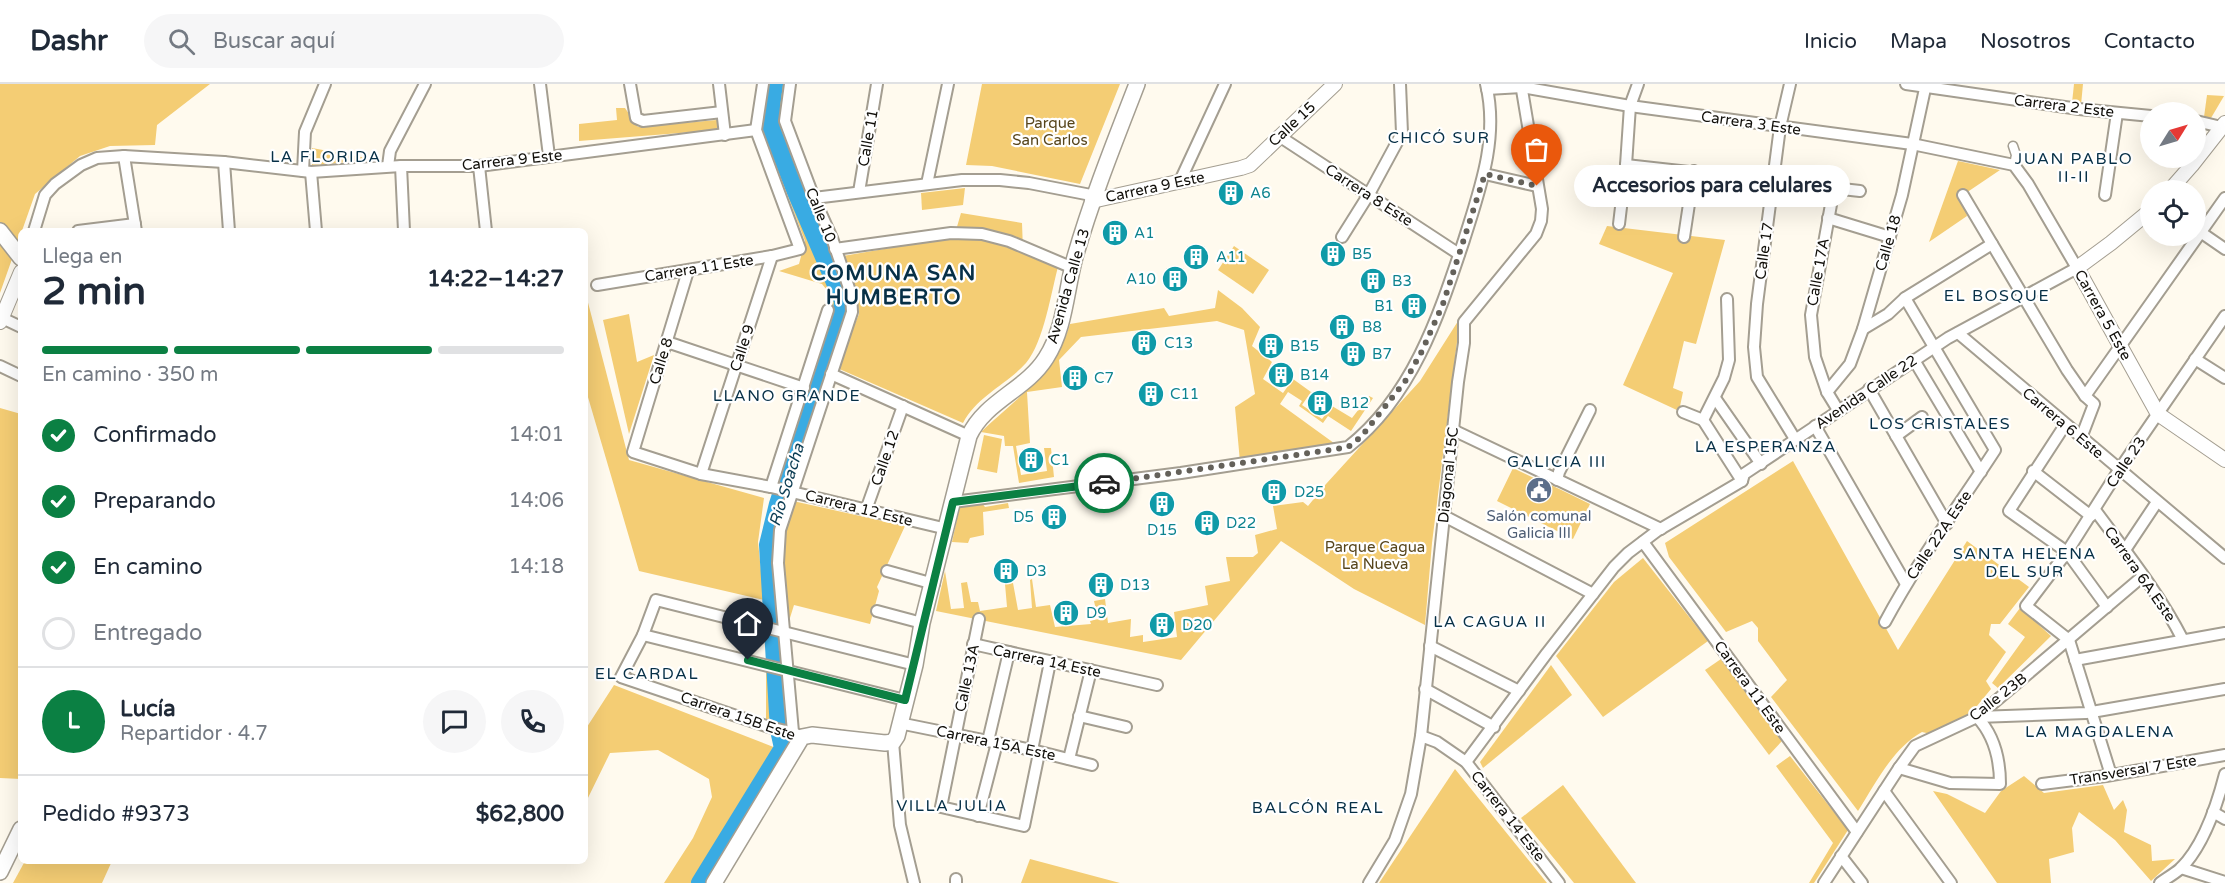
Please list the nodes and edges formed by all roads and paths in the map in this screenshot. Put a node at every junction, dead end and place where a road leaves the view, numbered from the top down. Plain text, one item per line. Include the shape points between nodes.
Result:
1 (325, 84) edge
2 (425, 84) edge
3 (540, 84) edge
4 (630, 84) edge
5 (719, 84) edge
6 (763, 84) edge
7 (790, 84) edge
8 (877, 84) edge
9 (948, 84) edge
10 (1137, 84) edge
11 (1225, 84) edge
12 (1335, 84) edge
13 (1400, 84) edge
14 (1638, 84) edge
15 (1790, 84) edge
16 (1906, 84) edge
17 (1522, 85) edge
18 (1925, 85) edge
19 (1486, 87) edge
20 (1630, 106) junction
21 (722, 112) junction
22 (2117, 113) junction
23 (2140, 115) edge
24 (2206, 122) edge
25 (2224, 125) edge
26 (1780, 127) junction
27 (756, 130) junction
28 (725, 135) junction
29 (1279, 136) junction
30 (1912, 144) junction
31 (2013, 146) dead end
32 (124, 156) junction
33 (549, 156) junction
34 (224, 162) junction
35 (1250, 165) joint
36 (1626, 165) junction
37 (2014, 165) junction
38 (388, 166) junction
39 (401, 166) junction
40 (479, 166) junction
41 (1694, 171) junction
42 (307, 172) junction
43 (1485, 174) junction
44 (2178, 180) edge
45 (1180, 181) junction
46 (1773, 181) junction
47 (927, 184) junction
48 (1537, 186) junction
49 (1834, 188) junction
50 (1860, 191) dead end
51 (859, 192) junction
52 (1369, 194) junction
53 (1963, 195) dead end
54 (2105, 195) dead end
55 (814, 198) junction
56 (2225, 198) edge
57 (1092, 201) junction
58 (1828, 218) junction
59 (2140, 219) edge
60 (2206, 222) edge
61 (1619, 224) dead end
62 (35, 228) edge
63 (136, 228) edge
64 (229, 228) edge
65 (316, 228) edge
66 (404, 228) edge
67 (486, 228) edge
68 (0, 231) edge
69 (2206, 236) edge
70 (1342, 237) dead end
71 (1684, 237) dead end
72 (1890, 237) junction
73 (1992, 244) junction
74 (2188, 246) edge
75 (800, 249) joint
76 (835, 249) junction
77 (2225, 249) edge
78 (18, 254) edge
79 (1459, 254) junction
80 (772, 256) junction
81 (1073, 268) junction
82 (2077, 268) junction
83 (688, 271) junction
84 (18, 279) edge
85 (597, 285) dead end
86 (2024, 297) junction
87 (1727, 298) dead end
88 (1905, 298) junction
89 (828, 310) dead end
90 (2225, 316) edge
91 (1, 320) edge
92 (18, 326) edge
93 (1863, 329) junction
94 (1958, 333) junction
95 (667, 342) junction
96 (2119, 345) junction
97 (1933, 348) junction
98 (2195, 359) junction
99 (1914, 360) junction
100 (737, 365) junction
101 (0, 366) edge
102 (831, 374) junction
103 (18, 375) edge
104 (2225, 378) edge
105 (804, 388) junction
106 (1869, 389) junction
107 (1827, 392) junction
108 (2085, 396) junction
109 (1714, 398) junction
110 (903, 406) junction
111 (1590, 410) dead end
112 (1838, 410) junction
113 (1683, 411) dead end
114 (2158, 414) junction
115 (1922, 417) dead end
116 (1703, 420) junction
117 (2065, 425) junction
118 (1815, 426) junction
119 (1453, 430) junction
120 (969, 436) junction
121 (1896, 436) junction
122 (2080, 438) junction
123 (1795, 440) junction
124 (633, 452) joint
125 (2225, 460) edge
126 (1761, 464) junction
127 (2033, 471) junction
128 (2119, 471) junction
129 (1981, 472) junction
130 (701, 474) junction
131 (1557, 480) junction
132 (1742, 480) junction
133 (773, 488) junction
134 (790, 492) junction
135 (953, 502) junction
136 (2157, 502) junction
137 (866, 510) junction
138 (2093, 513) junction
139 (1444, 516) junction
140 (1947, 524) junction
141 (1661, 529) junction
142 (947, 530) junction
143 (1643, 542) junction
144 (2125, 550) junction
145 (2067, 552) junction
146 (2225, 558) edge
147 (887, 571) dead end
148 (2144, 576) junction
149 (934, 584) junction
150 (1906, 584) junction
151 (1593, 594) junction
152 (2107, 607) junction
153 (877, 611) dead end
154 (979, 619) dead end
155 (922, 622) junction
156 (1886, 622) dead end
157 (781, 631) junction
158 (2225, 633) edge
159 (643, 635) junction
160 (2069, 640) junction
161 (2183, 640) junction
162 (973, 644) junction
163 (1430, 646) junction
164 (1010, 652) junction
165 (2075, 660) junction
166 (1050, 662) junction
167 (915, 665) junction
168 (784, 669) junction
169 (1091, 670) junction
170 (1157, 685) dead end
171 (1425, 689) junction
172 (2225, 689) edge
173 (1519, 692) junction
174 (905, 700) junction
175 (2092, 712) junction
176 (1079, 716) junction
177 (1977, 717) junction
178 (899, 723) junction
179 (1126, 727) dead end
180 (1494, 727) junction
181 (794, 734) junction
182 (955, 734) junction
183 (1421, 736) junction
184 (893, 742) junction
185 (993, 742) junction
186 (1035, 751) junction
187 (2225, 755) edge
188 (1069, 759) junction
189 (1466, 762) junction
190 (1092, 765) dead end
191 (1899, 768) junction
192 (2225, 774) edge
193 (2111, 775) junction
194 (2042, 784) dead end
195 (1884, 791) junction
196 (2213, 812) junction
197 (978, 816) junction
198 (2225, 819) edge
199 (1857, 832) junction
200 (18, 835) edge
201 (1841, 856) junction
202 (2181, 868) junction
203 (0, 872) edge
204 (2225, 882) edge
205 (714, 883) edge
206 (914, 883) edge
207 (1369, 883) edge
208 (1559, 883) edge
209 (1824, 883) edge
210 (1862, 883) edge
211 (1951, 883) edge
212 (2160, 883) edge

1 - 42 street via 305,132
2 - 38 street via 390,151
3 - 33 street
4 - 21 street via 636,118 643,121
5 - 21 street
6 - 27 street, Calle 10
7 - 55 street, Calle 10 via 785,121
8 - 51 street, Calle 11
9 - 47 street
10 - 57 main road, Avenida Calle 13
11 - 45 street
12 - 29 street, Calle 15
13 - 52 street via 1402,133
14 - 20 street
15 - 26 street, Calle 17
16 - 18 street, Carrera 2 Este
17 - 19 street, Carrera 3 Este
17 - 20 street, Carrera 3 Este
17 - 48 street, Diagonal 15C
18 - 22 street, Carrera 2 Este
18 - 30 street, Calle 18
19 - 43 street via 1490,139
20 - 26 street, Carrera 3 Este
20 - 36 street
21 - 28 street
22 - 23 street, Carrera 2 Este
22 - 54 street
24 - 25 street
25 - 44 street
26 - 30 street, Carrera 3 Este
26 - 46 street, Calle 17
27 - 28 street, Carrera 9 Este
27 - 75 street, Calle 10
28 - 33 street, Carrera 9 Este
29 - 35 street, Calle 15
29 - 52 street, Carrera 8 Este
30 - 37 street, Carrera 3 Este
30 - 72 street, Calle 18
31 - 37 street
32 - 34 street, Carrera 9 Este
32 - 62 street, Carrera 9 Este via 97,158 55,184 45,195
32 - 63 street
33 - 40 street, Carrera 9 Este
34 - 42 street, Carrera 9 Este
34 - 64 street
35 - 45 street, Carrera 9 Este
36 - 41 street
36 - 61 street
37 - 82 street, Carrera 5 Este
38 - 39 street, Carrera 9 Este
38 - 42 street, Carrera 9 Este
39 - 40 street, Carrera 9 Este
39 - 66 street
40 - 67 street
41 - 46 street
41 - 71 street
42 - 65 street
43 - 48 street
43 - 79 street
45 - 57 street, Carrera 9 Este
46 - 49 street
46 - 123 street, Calle 17 via 1754,347 1757,377
47 - 51 street, Carrera 9 Este
47 - 57 street, Carrera 9 Este via 1010,181 1091,195
48 - 119 street, Diagonal 15C via 1542,208 1536,234 1464,322
49 - 50 street
49 - 58 street, Calle 17A
51 - 55 street, Carrera 9 Este
52 - 70 street
52 - 79 street, Carrera 8 Este
53 - 73 street
55 - 76 street, Calle 10
56 - 60 street
57 - 81 main road, Avenida Calle 13
58 - 72 street
58 - 107 street, Calle 17A via 1810,315 1815,357
59 - 82 street, Avenida Calle 22
68 - 78 main road
69 - 77 street
72 - 93 street, Calle 18
73 - 86 street
73 - 88 street
74 - 96 street
75 - 80 street, Carrera 11 Este
76 - 81 street via 951,233 982,234
76 - 102 street, Calle 10 via 851,294 852,312
79 - 135 street via 1443,304 1406,380 1367,431 1348,447 1181,474
80 - 83 street, Carrera 11 Este
80 - 100 street, Calle 9
81 - 120 main road, Avenida Calle 13 via 1060,323 1046,359 985,412
82 - 86 street, Avenida Calle 22
82 - 96 street, Carrera 5 Este
83 - 85 street, Carrera 11 Este
83 - 95 street, Calle 8
84 - 91 street
86 - 94 street, Avenida Calle 22
86 - 108 street
87 - 109 street via 1729,360
88 - 93 street
88 - 97 street
89 - 105 street
90 - 98 street, Calle 23
91 - 92 street
93 - 107 street, Calle 18 via 1850,364
94 - 97 street, Avenida Calle 22
94 - 117 street, Carrera 6 Este
95 - 100 street
95 - 124 street, Calle 8
96 - 108 street
96 - 114 street, Carrera 5 Este
97 - 99 street, Avenida Calle 22
97 - 129 street, Calle 22A Este via 1995,450
98 - 104 street
98 - 114 street, Calle 23
99 - 106 street, Avenida Calle 22
99 - 129 street
100 - 105 street
100 - 130 street, Calle 9
101 - 103 street
102 - 110 street
102 - 134 street, Calle 10
105 - 133 street
106 - 112 street, Avenida Calle 22
106 - 121 street
107 - 112 street, Calle 17A
108 - 122 street via 2094,404
109 - 116 street
109 - 126 street
110 - 120 street
110 - 137 street, Calle 12
111 - 131 street
112 - 118 street, Avenida Calle 22
113 - 116 street
114 - 125 street, Carrera 5 Este
114 - 128 street, Calle 23
115 - 121 street
116 - 132 street
117 - 122 street, Carrera 6 Este
117 - 127 street
118 - 123 street, Avenida Calle 22
118 - 150 street
119 - 131 street
119 - 139 street, Diagonal 15C
120 - 135 main road, Avenida Calle 13
121 - 140 street
122 - 128 street, Carrera 6 Este
123 - 126 street, Avenida Calle 22
124 - 130 street, Carrera 12 Este
126 - 132 street, Avenida Calle 22 via 1744,474
127 - 138 street, Carrera 6A Este
127 - 145 street via 2009,511
128 - 136 street, Carrera 6 Este
128 - 138 street, Calle 23
129 - 140 street, Calle 22A Este
130 - 133 street, Carrera 12 Este
131 - 141 street
132 - 141 street, Avenida Calle 22
133 - 134 street, Carrera 12 Este
134 - 137 street, Carrera 12 Este
134 - 157 street, Calle 10 via 777,563
135 - 142 main road, Avenida Calle 13
136 - 144 street
136 - 146 street, Carrera 6 Este
137 - 142 street, Carrera 12 Este
138 - 144 street, Carrera 6A Este
138 - 145 street, Calle 23
139 - 151 street
139 - 163 street, Diagonal 15C
140 - 150 street, Calle 22A Este
141 - 143 street, Avenida Calle 22
142 - 149 main road, Avenida Calle 13
143 - 151 street, Avenida Calle 22 via 1614,567
143 - 199 street, Carrera 11 Este
144 - 148 street, Carrera 6A Este
145 - 152 street
145 - 160 street, Calle 23 via 2026,606
147 - 149 street
148 - 152 street, Calle 23B
148 - 161 street, Carrera 6A Este
149 - 155 main road, Avenida Calle 13
150 - 156 street, Calle 22A Este
151 - 173 street, Avenida Calle 22
152 - 160 street, Calle 23B
153 - 155 street
154 - 162 street, Calle 13A
155 - 167 main road, Avenida Calle 13
157 - 159 street via 656,600
157 - 167 street
157 - 168 street, Calle 10
158 - 161 street
159 - 168 street
159 - 181 street, Carrera 15B Este via 621,677
160 - 165 street
160 - 177 street, Calle 23B
161 - 165 street
162 - 164 street, Carrera 14 Este
162 - 182 street, Calle 13A
163 - 171 street, Diagonal 15C
163 - 173 street
164 - 166 street, Carrera 14 Este
164 - 185 street
165 - 175 street
166 - 169 street, Carrera 14 Este
166 - 186 street
167 - 174 main road, Avenida Calle 13
168 - 174 street
168 - 181 street, Calle 10
169 - 170 street, Carrera 14 Este
169 - 176 street
171 - 180 street
171 - 183 street, Diagonal 15C
172 - 175 street
173 - 180 street, Avenida Calle 22
174 - 178 main road, Avenida Calle 13
175 - 177 street
175 - 193 street
176 - 179 street
176 - 188 street
177 - 191 street, Calle 23B via 1915,746
177 - 191 street via 1988,729 2000,768 2000,784 1950,783
178 - 182 street, Carrera 15A Este
178 - 184 main road, Avenida Calle 13
180 - 189 street, Avenida Calle 22
181 - 184 main road, Carrera 15B Este
181 - 205 main road
182 - 185 street, Carrera 15A Este
182 - 197 street, Calle 13A via 941,807
183 - 189 street, Carrera 14 Este
183 - 207 street, Diagonal 15C via 1410,794 1395,840
184 - 206 street via 900,825
185 - 186 street, Carrera 15A Este
185 - 197 street
186 - 188 street, Carrera 15A Este
186 - 197 street via 1024,826
187 - 193 street, Transversal 7 Este
188 - 190 street, Carrera 15A Este
189 - 208 street, Carrera 14 Este
191 - 195 street, Calle 23B
192 - 196 street
193 - 194 street, Transversal 7 Este
195 - 199 street, Calle 23B
195 - 211 street
196 - 198 street
196 - 202 street via 2203,837
199 - 201 street, Calle 23B
200 - 203 main road
201 - 209 street, Calle 23B
201 - 210 street
202 - 204 street
202 - 212 street

